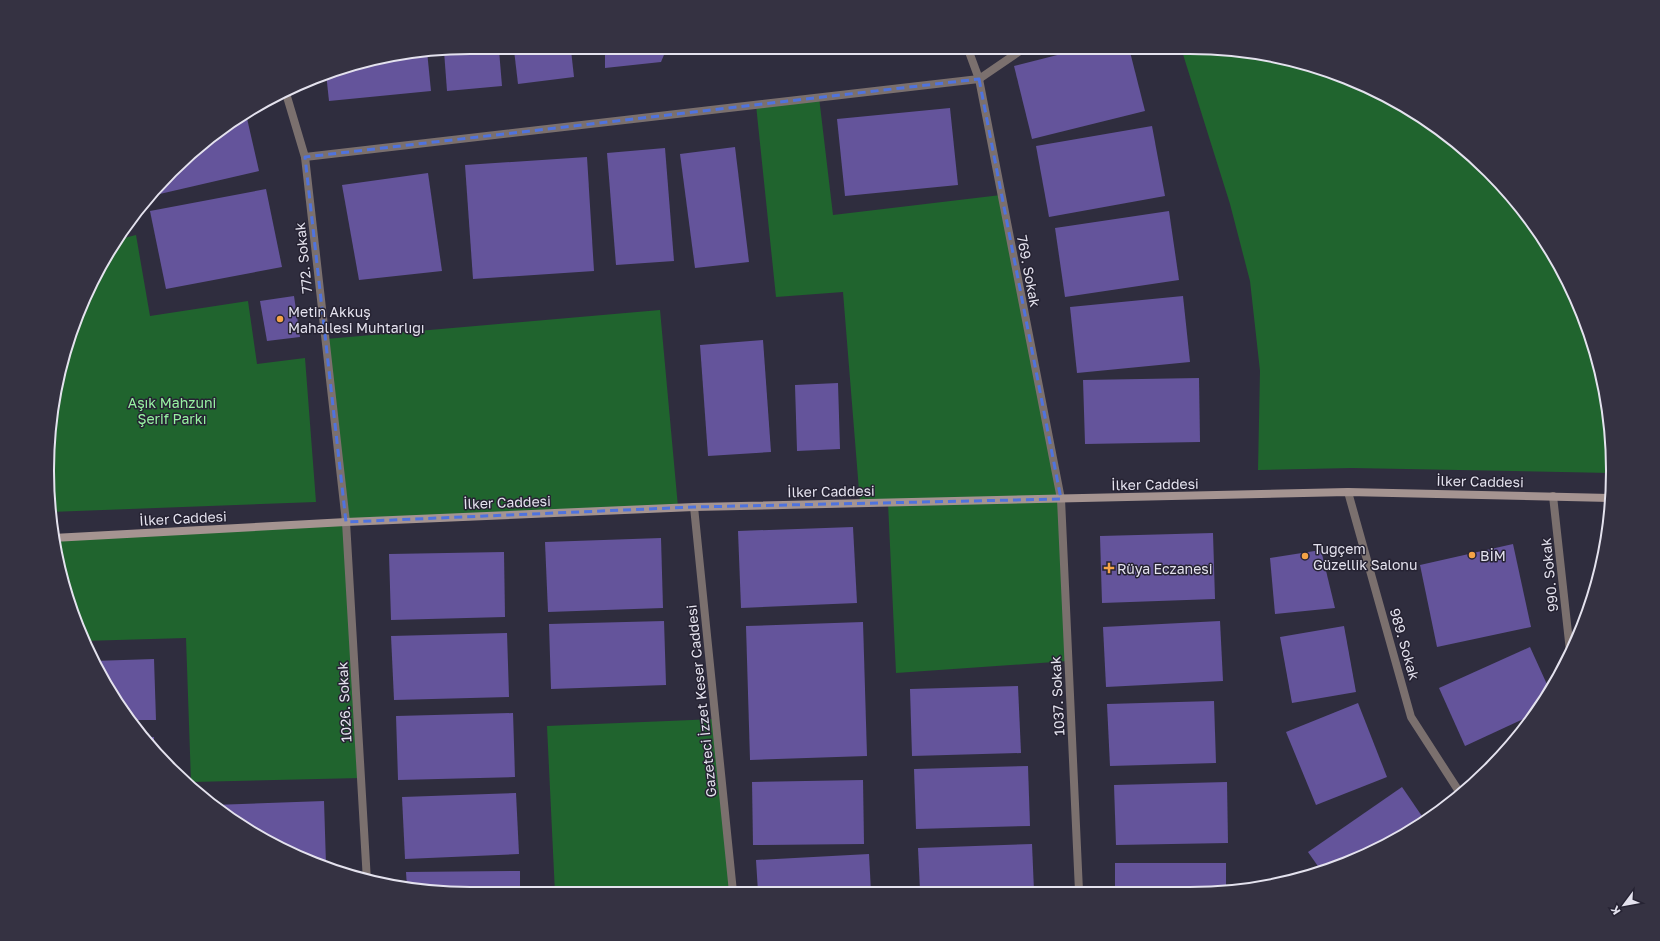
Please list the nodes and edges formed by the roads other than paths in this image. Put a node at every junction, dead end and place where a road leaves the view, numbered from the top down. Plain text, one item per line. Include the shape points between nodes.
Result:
1 (970, 54) edge
2 (1016, 54) edge
3 (979, 79) junction
4 (287, 97) edge
5 (305, 158) junction
6 (1348, 492) junction
7 (1553, 496) junction
8 (1605, 498) edge
9 (1061, 499) junction
10 (694, 507) junction
11 (346, 522) junction
12 (60, 538) edge
13 (1569, 641) edge
14 (1457, 790) edge
15 (367, 874) edge
16 (732, 887) edge
17 (1079, 887) edge

1 - 3 street, 769. Sokak
2 - 3 street
3 - 5 street
3 - 9 street, 769. Sokak
4 - 5 street, 772. Sokak
5 - 11 street, 772. Sokak
6 - 7 main road, İlker Caddesi
6 - 9 main road, İlker Caddesi
6 - 14 street, 989. Sokak via 1411,717
7 - 8 main road, İlker Caddesi
7 - 13 street, 990. Sokak
9 - 10 main road, İlker Caddesi
9 - 17 street, 1037. Sokak
10 - 11 main road, İlker Caddesi
10 - 16 street, Gazeteci İzzet Keser Caddesi
11 - 12 main road, İlker Caddesi
11 - 15 street, 1026. Sokak

